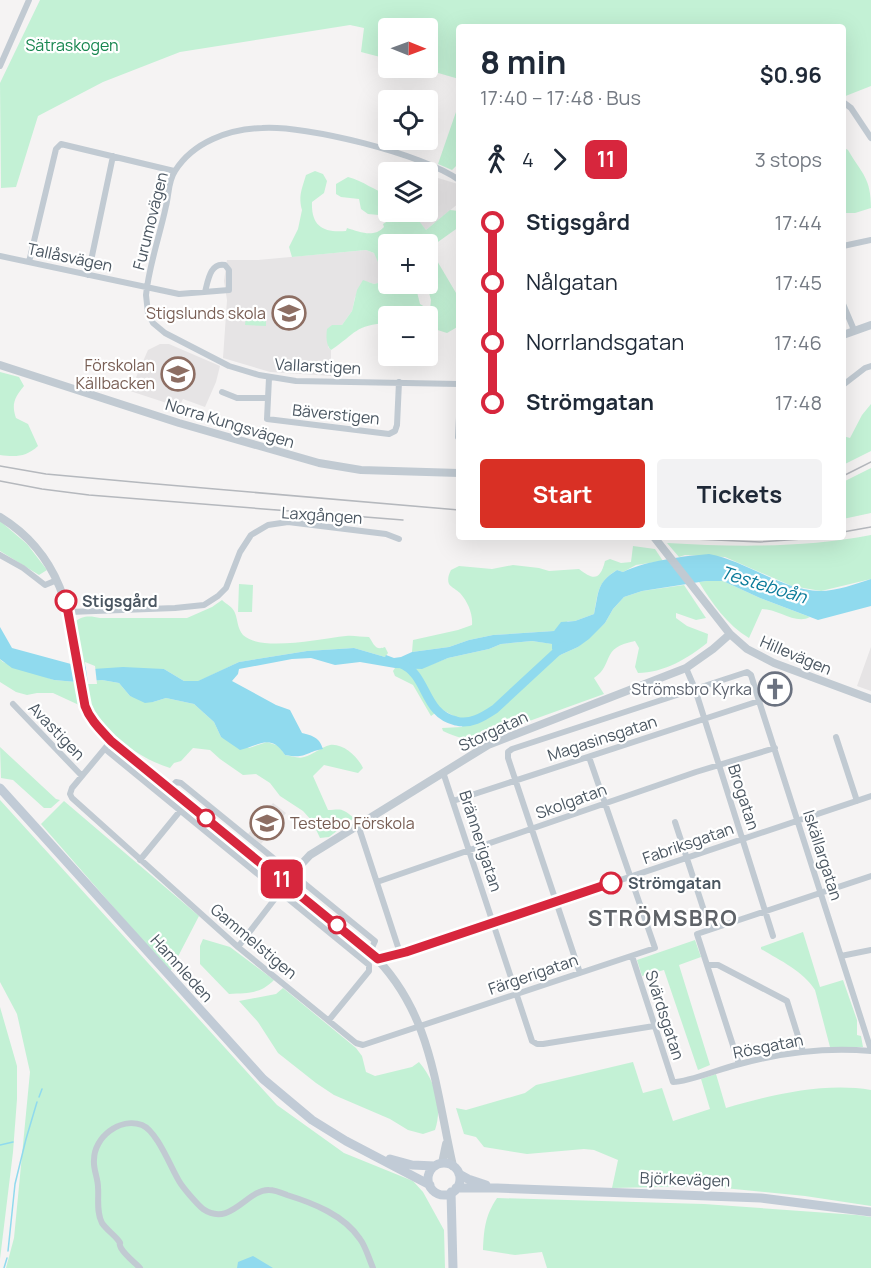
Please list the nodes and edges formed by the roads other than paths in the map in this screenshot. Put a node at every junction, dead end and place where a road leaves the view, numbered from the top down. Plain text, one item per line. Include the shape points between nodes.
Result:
1 (29, 0) edge
2 (0, 66) edge
3 (846, 104) edge
4 (871, 138) edge
5 (378, 148) edge
6 (388, 150) edge
7 (113, 156) junction
8 (174, 171) junction
9 (456, 178) edge
10 (871, 240) edge
11 (846, 245) edge
12 (0, 256) edge
13 (29, 262) junction
14 (88, 275) junction
15 (147, 288) junction
16 (204, 292) junction
17 (846, 311) edge
18 (871, 325) edge
19 (854, 330) junction
20 (846, 334) edge
21 (0, 365) edge
22 (871, 366) edge
23 (269, 378) junction
24 (399, 382) junction
25 (846, 383) edge
26 (456, 384) edge
27 (222, 392) dead end
28 (267, 398) junction
29 (456, 473) edge
30 (0, 517) edge
31 (399, 539) dead end
32 (657, 540) edge
33 (0, 555) edge
34 (57, 580) junction
35 (69, 612) junction
36 (730, 634) junction
37 (686, 668) junction
38 (695, 689) junction
39 (871, 699) edge
40 (759, 701) junction
41 (13, 704) dead end
42 (704, 719) junction
43 (836, 737) dead end
44 (111, 741) junction
45 (774, 748) junction
46 (105, 749) junction
47 (589, 757) junction
48 (719, 766) junction
49 (443, 772) junction
50 (82, 776) junction
51 (516, 781) junction
52 (0, 788) edge
53 (170, 789) junction
54 (871, 796) edge
55 (453, 801) junction
56 (857, 801) junction
57 (606, 804) junction
58 (86, 811) joint
59 (180, 811) junction
60 (798, 821) junction
61 (675, 822) dead end
62 (358, 825) junction
63 (532, 829) junction
64 (743, 838) junction
65 (470, 850) junction
66 (687, 858) junction
67 (140, 860) junction
68 (292, 873) junction
69 (631, 876) junction
70 (871, 876) edge
71 (377, 882) junction
72 (287, 883) junction
73 (820, 892) junction
74 (281, 893) junction
75 (556, 902) junction
76 (766, 911) junction
77 (494, 923) junction
78 (710, 929) junction
79 (773, 936) dead end
80 (238, 946) junction
81 (871, 950) edge
82 (370, 952) junction
83 (400, 953) junction
84 (632, 956) junction
85 (841, 956) junction
86 (378, 959) junction
87 (707, 965) junction
88 (580, 973) junction
89 (516, 994) junction
90 (329, 1020) junction
91 (421, 1026) junction
92 (654, 1026) junction
93 (871, 1050) edge
94 (803, 1052) junction
95 (739, 1064) junction
96 (673, 1082) joint
97 (447, 1140) junction
98 (360, 1149) junction
99 (439, 1165) junction
100 (456, 1170) junction
101 (430, 1185) junction
102 (497, 1188) junction
103 (454, 1190) junction
104 (439, 1193) junction
105 (871, 1212) edge
106 (452, 1232) junction
107 (140, 1268) edge
108 (373, 1268) edge
109 (453, 1268) edge

1 - 2 street
3 - 4 street
5 - 8 street, Furumovägen via 293,130 261,128 207,141
6 - 9 street, Furumovägen
7 - 8 street
7 - 13 street via 61,144 56,149
7 - 14 street
8 - 15 street, Furumovägen
10 - 11 street
12 - 13 street, Tallåsvägen
13 - 14 street, Tallåsvägen
14 - 15 street, Tallåsvägen
15 - 16 street, Tallåsvägen via 179,294
15 - 23 street, Vallarstigen via 148,312 153,323 165,333 229,366
16 - 16 street, Tallåsvägen via 229,290 229,270 225,265 220,263 211,272
17 - 19 street
18 - 19 street
19 - 20 street
21 - 29 street, Norra Kungsvägen via 319,463 361,470
22 - 25 street
23 - 24 street, Vallarstigen
23 - 28 street, Bäverstigen
24 - 26 street, Vallarstigen
24 - 28 street, Bäverstigen via 397,425 389,434 271,421 266,415
27 - 28 street via 237,398
30 - 34 street via 32,545
31 - 35 street, Laxgången via 288,522 268,525 252,536 240,552 226,588 204,605
32 - 36 street, Hillevägen
33 - 34 street via 45,585
34 - 35 street
35 - 44 street via 89,716
36 - 37 street, Storgatan
36 - 39 street, Hillevägen via 769,661
37 - 38 street, Brogatan
37 - 49 street, Storgatan via 488,745
38 - 40 street, Iskällargatan via 745,672 751,675
38 - 42 street, Brogatan
38 - 51 street, Magasinsgatan via 512,749 508,752
40 - 42 street, Magasinsgatan
40 - 45 street, Iskällargatan
41 - 50 street, Avastigen
42 - 47 street, Magasinsgatan
42 - 48 street, Brogatan
43 - 56 street
44 - 46 street, Avastigen
44 - 53 street
45 - 48 street, Skolgatan
45 - 60 street, Iskällargatan
46 - 50 street, Avastigen
46 - 59 street
47 - 51 street, Magasinsgatan
47 - 57 street
48 - 57 street, Skolgatan
48 - 64 street, Brogatan
49 - 55 street, Brännerigatan
49 - 62 street, Storgatan
50 - 58 street, Avastigen via 70,794
51 - 55 street, Magasinsgatan
51 - 63 street
52 - 98 main road, Hamnleden via 263,1079 312,1120
53 - 68 street via 176,782 181,783
53 - 72 street
54 - 56 street, Fabriksgatan
55 - 65 street, Brännerigatan
56 - 60 street, Fabriksgatan
57 - 63 street, Skolgatan
57 - 69 street
58 - 67 street, Gammelstigen
59 - 67 street
59 - 74 street
60 - 64 street, Fabriksgatan
60 - 73 street, Iskällargatan
61 - 66 street
62 - 68 street, Storgatan via 308,856
62 - 71 street
63 - 65 street, Skolgatan
63 - 75 street
64 - 66 street, Fabriksgatan
64 - 76 street, Brogatan
65 - 71 street, Skolgatan
65 - 77 street, Brännerigatan
66 - 69 street, Fabriksgatan
66 - 78 street
67 - 80 street, Gammelstigen
68 - 72 street, Storgatan
68 - 82 street via 375,941
69 - 75 street, Fabriksgatan
69 - 84 street, Färgerigatan via 655,948
70 - 73 street
71 - 83 street
72 - 74 street
72 - 82 street
73 - 76 street
73 - 85 street, Iskällargatan
74 - 80 street
74 - 90 street via 370,967
75 - 77 street, Fabriksgatan
75 - 88 street
76 - 78 street
76 - 79 street, Brogatan
77 - 83 street, Fabriksgatan
77 - 89 street, Brännerigatan
78 - 87 street via 697,934
80 - 90 street, Gammelstigen
81 - 85 street
82 - 86 street
83 - 86 street, Fabriksgatan
84 - 88 street, Färgerigatan
84 - 92 street, Svärdsgatan
85 - 93 street, Iskällargatan
86 - 91 street via 403,991
87 - 94 street via 718,965 784,999
87 - 95 street
88 - 89 street, Färgerigatan
89 - 91 street, Färgerigatan
89 - 92 street, Brännerigatan via 531,1039 537,1044
90 - 91 street, Gammelstigen via 361,1045
91 - 97 street via 437,1082
92 - 96 street, Svärdsgatan
93 - 94 street, Rösgatan
94 - 95 street, Rösgatan
95 - 96 street, Rösgatan
97 - 99 street
97 - 100 street
98 - 99 main road, Hamnleden via 404,1163
98 - 101 main road, Hamnleden
99 - 100 main road
99 - 101 main road via 429,1176
100 - 102 main road, Björkevägen via 468,1179
100 - 103 main road via 459,1181
101 - 104 main road
102 - 103 main road, Björkevägen
102 - 105 main road, Björkevägen via 760,1198
103 - 104 main road
103 - 106 main road
104 - 106 main road
106 - 109 main road
107 - 108 street via 102,1223 94,1159 104,1135 132,1122 145,1126 166,1154 181,1184 203,1209 220,1213 234,1210 259,1192 269,1190 294,1197 341,1220 360,1238

